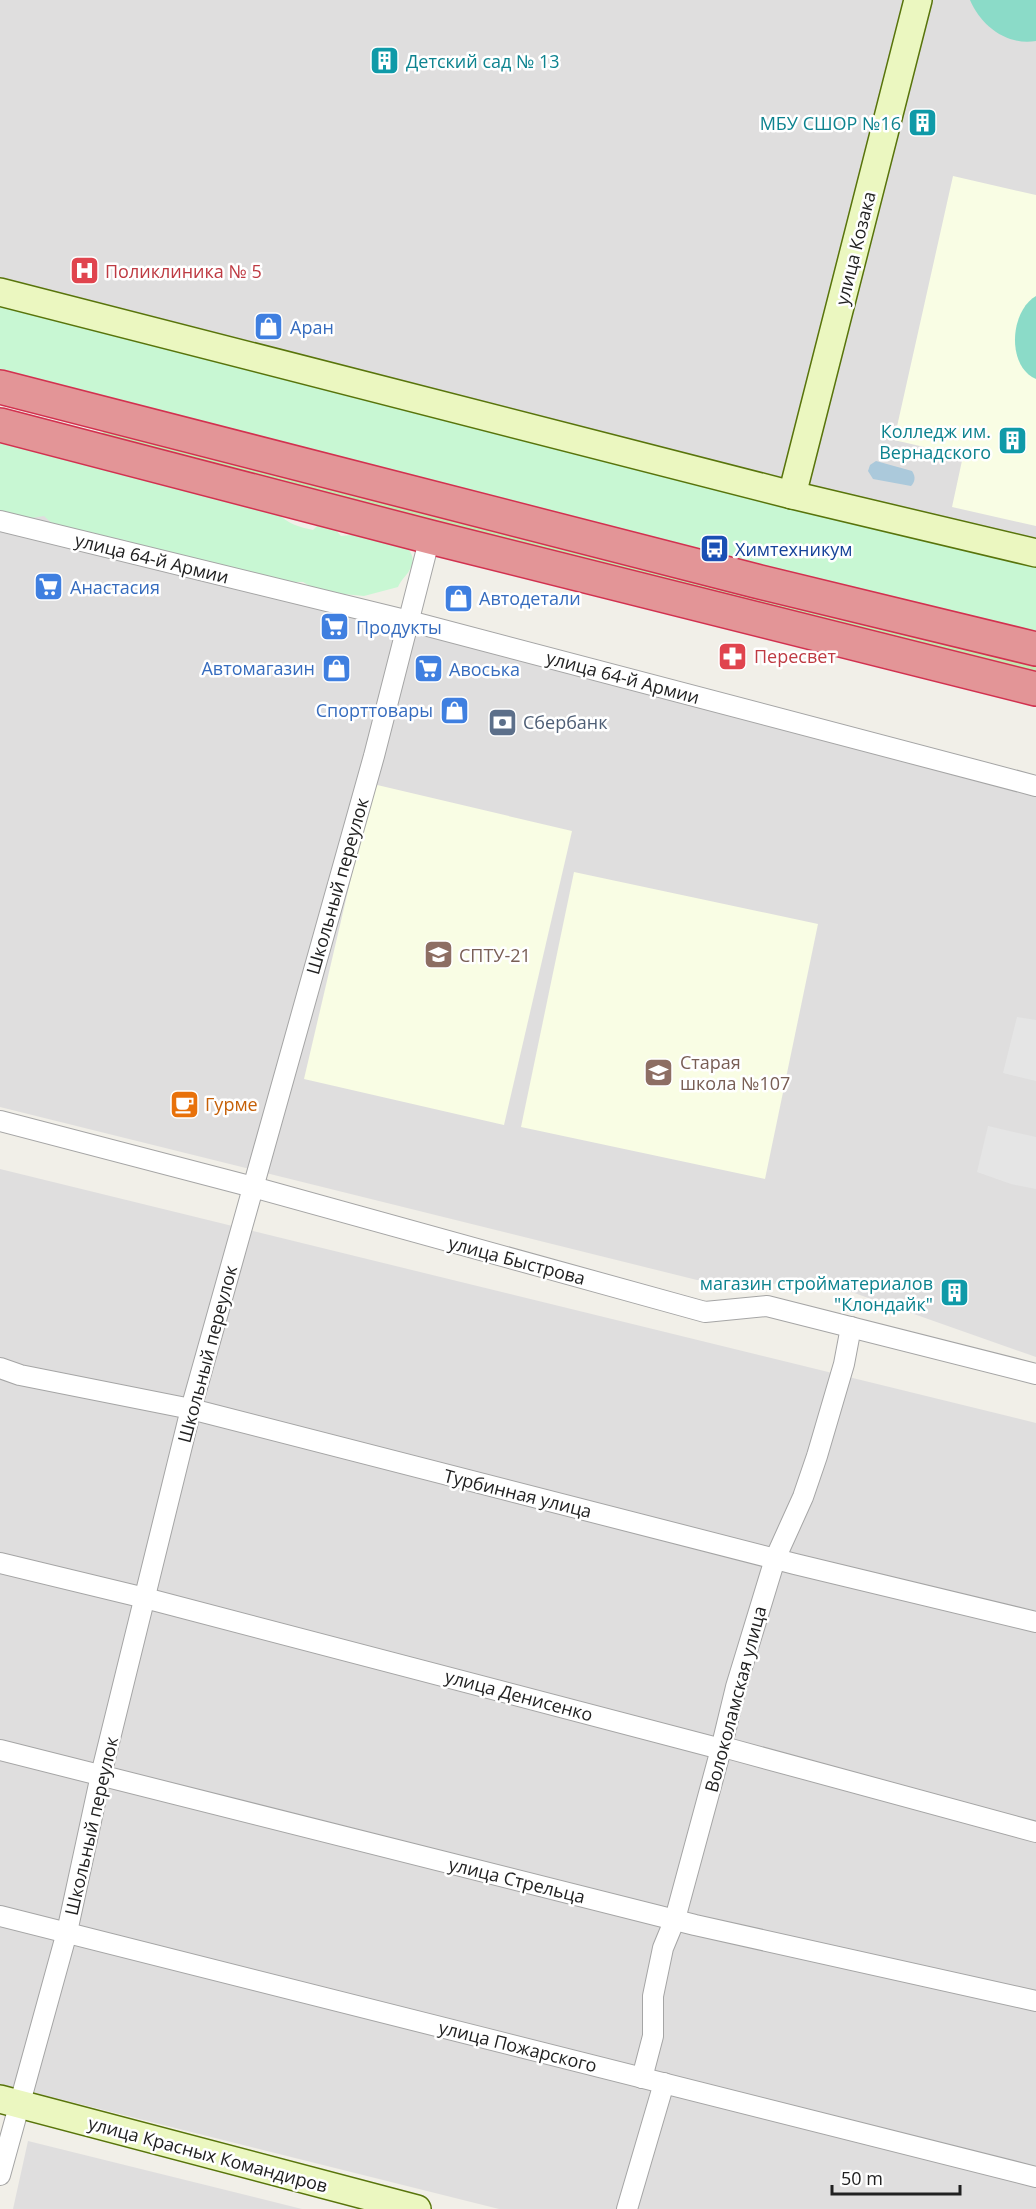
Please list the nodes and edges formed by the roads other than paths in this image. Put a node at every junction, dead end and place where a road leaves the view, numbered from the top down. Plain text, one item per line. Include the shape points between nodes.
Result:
1 (918, 0) edge
2 (0, 292) edge
3 (0, 387) edge
4 (64, 403) junction
5 (0, 425) edge
6 (54, 439) junction
7 (792, 495) junction
8 (0, 521) edge
9 (430, 537) junction
10 (1036, 554) edge
11 (409, 621) junction
12 (1036, 649) edge
13 (1036, 689) edge
14 (1036, 786) edge
15 (0, 1121) edge
16 (253, 1187) junction
17 (851, 1326) junction
18 (0, 1368) edge
19 (1036, 1374) edge
20 (191, 1409) junction
21 (775, 1559) junction
22 (0, 1563) edge
23 (145, 1598) junction
24 (1036, 1622) edge
25 (721, 1749) junction
26 (0, 1750) edge
27 (101, 1775) junction
28 (1036, 1832) edge
29 (0, 1916) edge
30 (675, 1919) junction
31 (67, 1932) junction
32 (1036, 2001) edge
33 (642, 2078) junction
34 (664, 2083) junction
35 (10, 2102) edge
36 (0, 2175) edge
37 (1036, 2177) edge
38 (417, 2209) edge
39 (627, 2209) edge

1 - 7 street, улица Козака
2 - 7 street
3 - 4 highway
4 - 6 highway
4 - 12 highway
5 - 6 highway
6 - 9 highway
7 - 10 street
8 - 11 street, улица 64-й Армии
9 - 11 street, Школьный переулок
9 - 13 highway
11 - 14 street, улица 64-й Армии
11 - 16 street, Школьный переулок
15 - 16 street, улица Быстрова
16 - 17 street, улица Быстрова via 705,1312 767,1306
16 - 20 street, Школьный переулок
17 - 19 street, улица Быстрова
17 - 21 street, Волоколамская улица via 817,1456
18 - 20 street, Турбинная улица
20 - 21 street, Турбинная улица
20 - 23 street, Школьный переулок
21 - 24 street, Турбинная улица
21 - 25 street, Волоколамская улица
22 - 23 street, улица Денисенко
23 - 25 street, улица Денисенко
23 - 27 street, Школьный переулок
25 - 28 street, улица Денисенко
25 - 30 street, Волоколамская улица
26 - 27 street, улица Стрельца
27 - 30 street, улица Стрельца
27 - 31 street, Школьный переулок
29 - 31 street, улица Пожарского
30 - 32 street, улица Стрельца
30 - 33 street, Волоколамская улица via 663,1948 653,1996 653,2036
31 - 33 street, улица Пожарского
31 - 35 street, Школьный переулок
33 - 34 street, улица Пожарского
34 - 37 street, улица Пожарского
34 - 39 street
35 - 36 street, Школьный переулок
35 - 38 street, улица Красных Командиров

